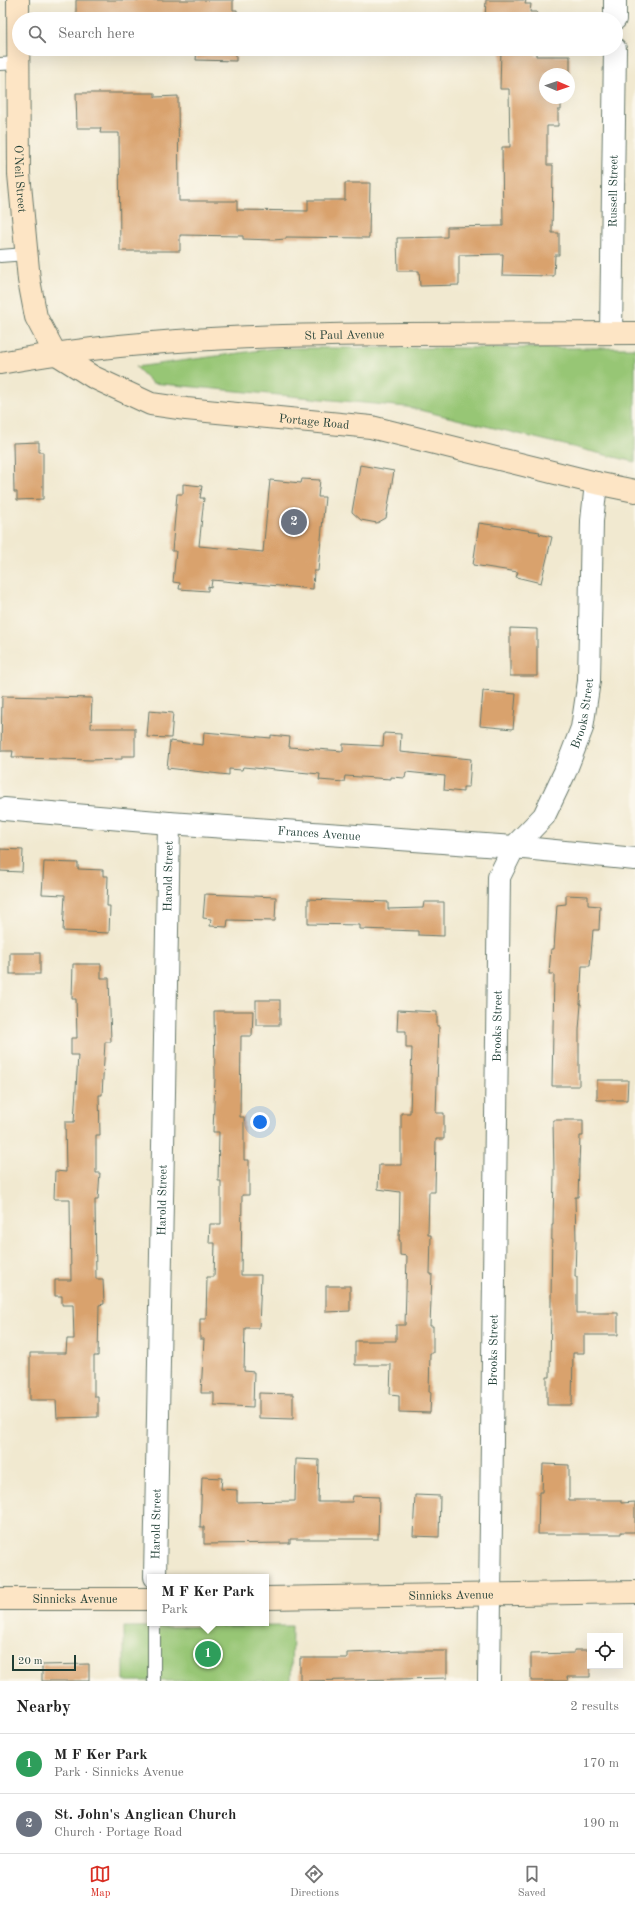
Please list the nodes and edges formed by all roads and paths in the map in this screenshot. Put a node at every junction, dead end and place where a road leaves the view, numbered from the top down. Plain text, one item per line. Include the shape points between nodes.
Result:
1 (18, 0) edge
2 (615, 0) edge
3 (16, 12) edge
4 (615, 12) edge
5 (12, 42) edge
6 (615, 56) edge
7 (9, 63) edge
8 (26, 254) junction
9 (0, 256) edge
10 (611, 333) junction
11 (635, 333) edge
12 (54, 353) junction
13 (0, 363) edge
14 (596, 483) junction
15 (635, 491) edge
16 (4, 809) dead end
17 (169, 824) junction
18 (514, 847) junction
19 (635, 859) edge
20 (155, 1574) edge
21 (635, 1592) edge
22 (489, 1594) junction
23 (269, 1598) edge
24 (0, 1599) edge
25 (147, 1599) edge
26 (154, 1626) edge
27 (154, 1681) edge
28 (489, 1681) edge

1 - 3 street, O'Neil Street
2 - 4 street
5 - 7 street, O'Neil Street
6 - 10 street, Russell Street
7 - 8 street, O'Neil Street
8 - 9 lane
8 - 12 street, O'Neil Street via 36,317
10 - 11 street, St Paul Avenue
10 - 12 street, St Paul Avenue via 330,334 183,340
12 - 13 street
12 - 14 street, Portage Road via 93,377 151,404 371,427
14 - 15 street, Portage Road
14 - 18 street, Brooks Street via 592,521 589,681 582,728 544,816
16 - 17 street, Frances Avenue
17 - 18 street, Frances Avenue
17 - 20 street, Harold Street
18 - 19 street, Frances Avenue
18 - 22 street, Brooks Street via 498,877
21 - 22 street, Sinnicks Avenue
22 - 23 street, Sinnicks Avenue
22 - 28 street, Brooks Street
24 - 25 street, Sinnicks Avenue
26 - 27 lane

